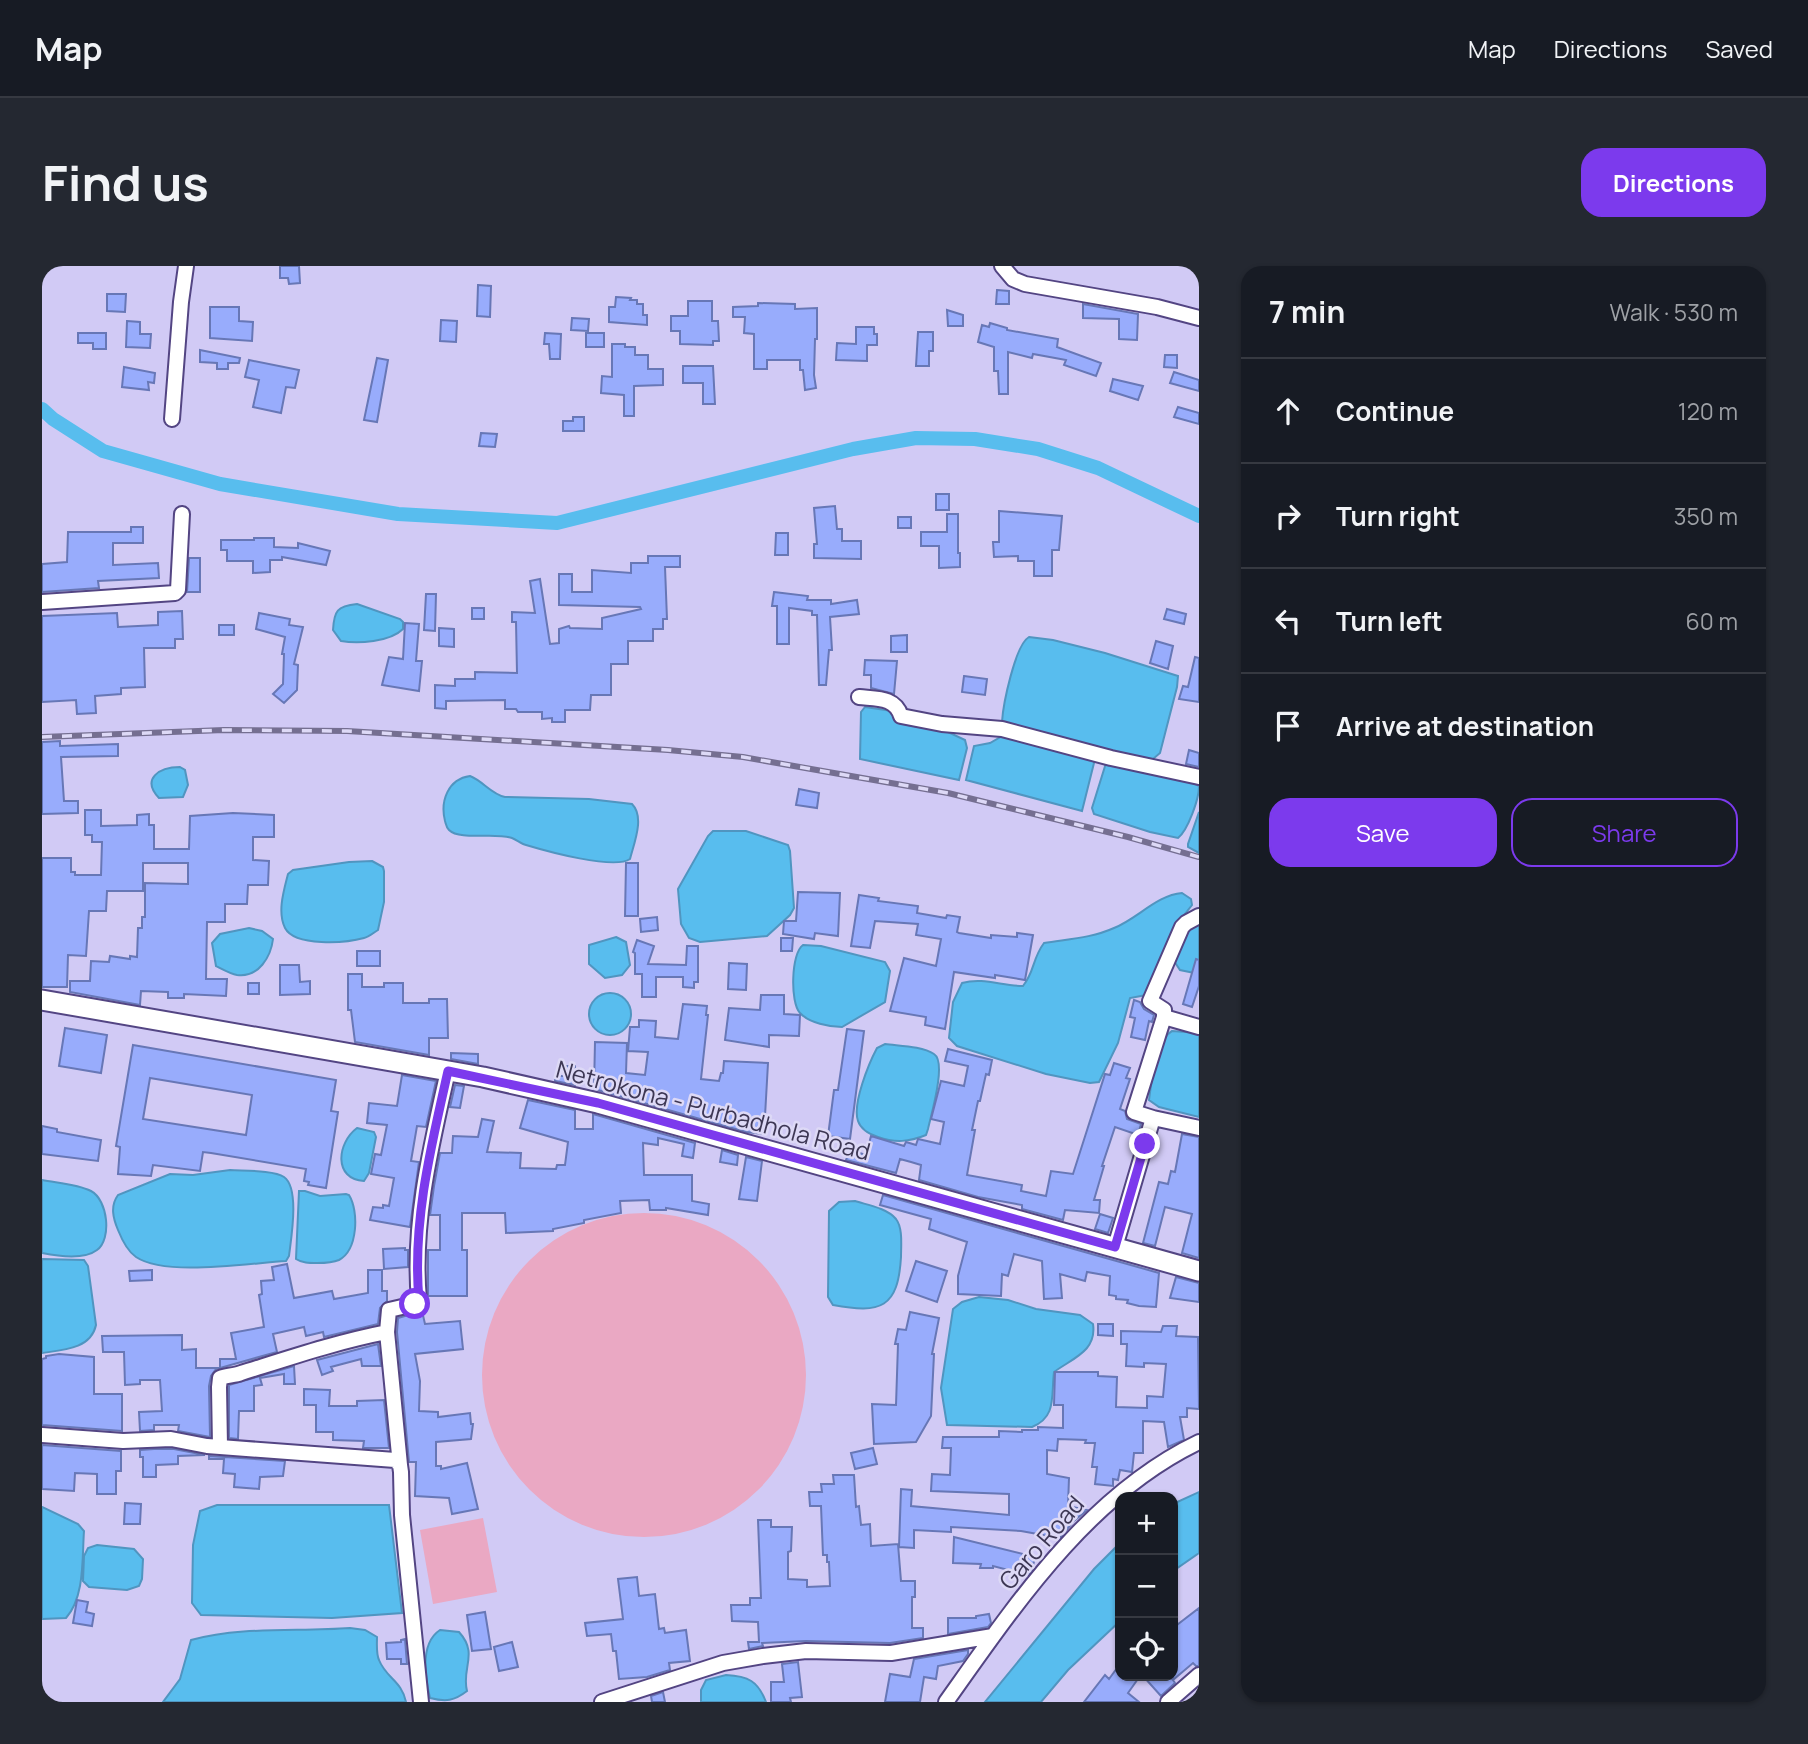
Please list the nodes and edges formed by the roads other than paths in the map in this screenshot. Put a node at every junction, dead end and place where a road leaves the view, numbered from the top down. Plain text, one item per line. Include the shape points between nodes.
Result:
1 (186, 266) edge
2 (1002, 266) edge
3 (1199, 318) edge
4 (172, 419) dead end
5 (182, 514) dead end
6 (42, 602) edge
7 (859, 697) dead end
8 (1199, 777) edge
9 (1199, 916) edge
10 (42, 1000) edge
11 (1164, 1017) junction
12 (1199, 1027) edge
13 (448, 1071) junction
14 (1153, 1118) junction
15 (1199, 1128) edge
16 (1115, 1247) junction
17 (1199, 1272) edge
18 (387, 1332) junction
19 (42, 1435) edge
20 (1199, 1443) edge
21 (220, 1446) junction
22 (400, 1465) junction
23 (993, 1636) junction
24 (1199, 1675) edge
25 (610, 1701) edge
26 (421, 1702) edge
27 (946, 1702) edge
28 (1168, 1702) edge

1 - 4 street
2 - 3 street via 1025,284
5 - 6 street via 175,593
7 - 8 street via 889,701 908,718 1002,729
9 - 11 street via 1182,927 1150,1001 1164,1010
10 - 13 main road, Netrokona - Purbadhola Road
11 - 12 street
11 - 14 street via 1134,1112
13 - 16 main road, Netrokona - Purbadhola Road via 598,1103
13 - 18 street via 423,1195 419,1300 389,1310
14 - 15 street
14 - 16 street
16 - 17 main road, Netrokona - Purbadhola Road
18 - 21 street via 222,1376
18 - 22 street
19 - 21 street via 171,1439
20 - 23 street, Garo Road via 1157,1466 1105,1506
21 - 22 street via 382,1458
22 - 26 street
23 - 25 street via 891,1653 806,1651 763,1656 723,1663
23 - 27 street, Garo Road
24 - 28 street

